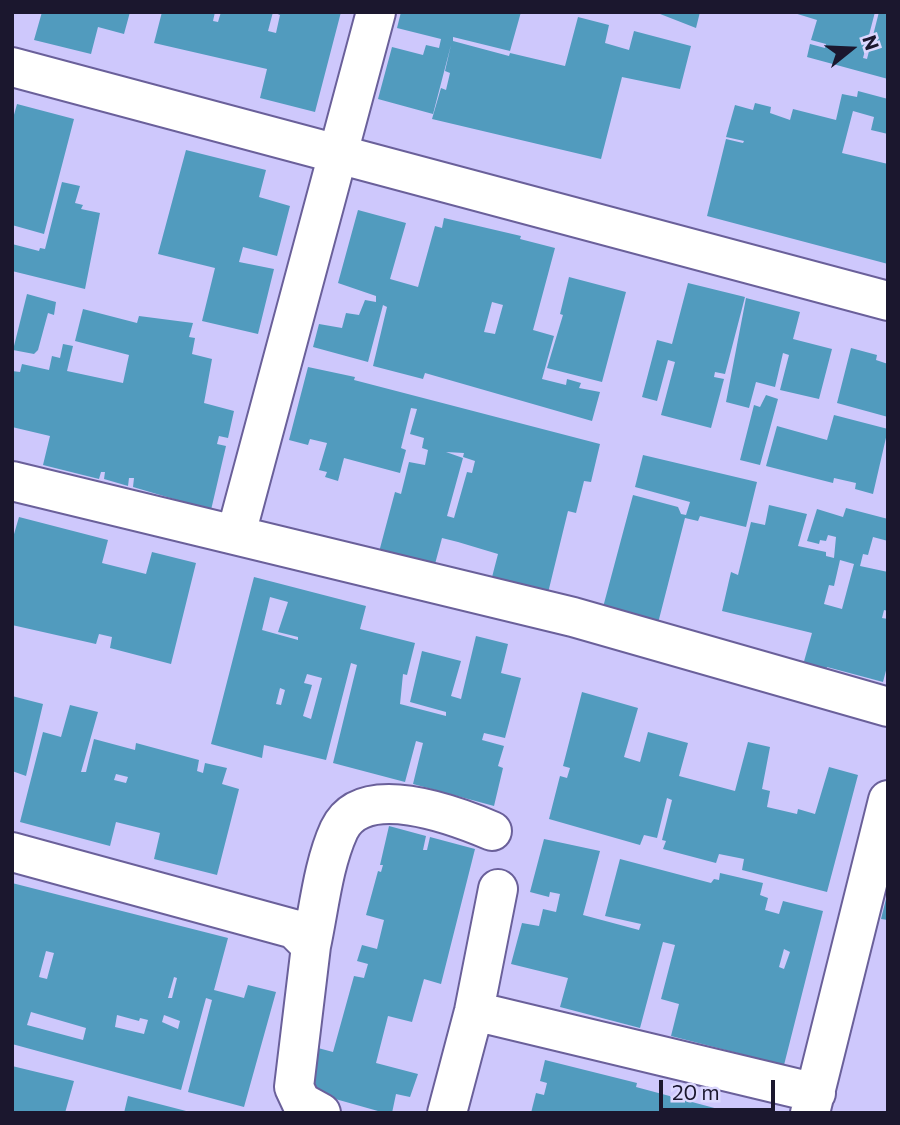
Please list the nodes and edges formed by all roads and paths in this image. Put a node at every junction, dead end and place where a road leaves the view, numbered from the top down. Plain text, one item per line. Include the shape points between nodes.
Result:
1 (376, 12) edge
2 (12, 67) edge
3 (338, 156) junction
4 (888, 301) edge
5 (12, 481) edge
6 (236, 534) junction
7 (888, 707) edge
8 (888, 800) edge
9 (492, 831) dead end
10 (12, 852) edge
11 (498, 889) dead end
12 (311, 946) junction
13 (474, 1011) junction
14 (813, 1103) edge
15 (321, 1113) edge
16 (447, 1113) edge

1 - 3 street
2 - 3 street
3 - 4 street
3 - 6 street
5 - 6 street
6 - 7 street via 573,617
8 - 14 street
9 - 12 street via 462,818 400,805 371,804 355,810 339,829
10 - 12 street via 294,929
11 - 13 street
12 - 15 street via 294,1087 301,1102
13 - 14 street
13 - 16 street

